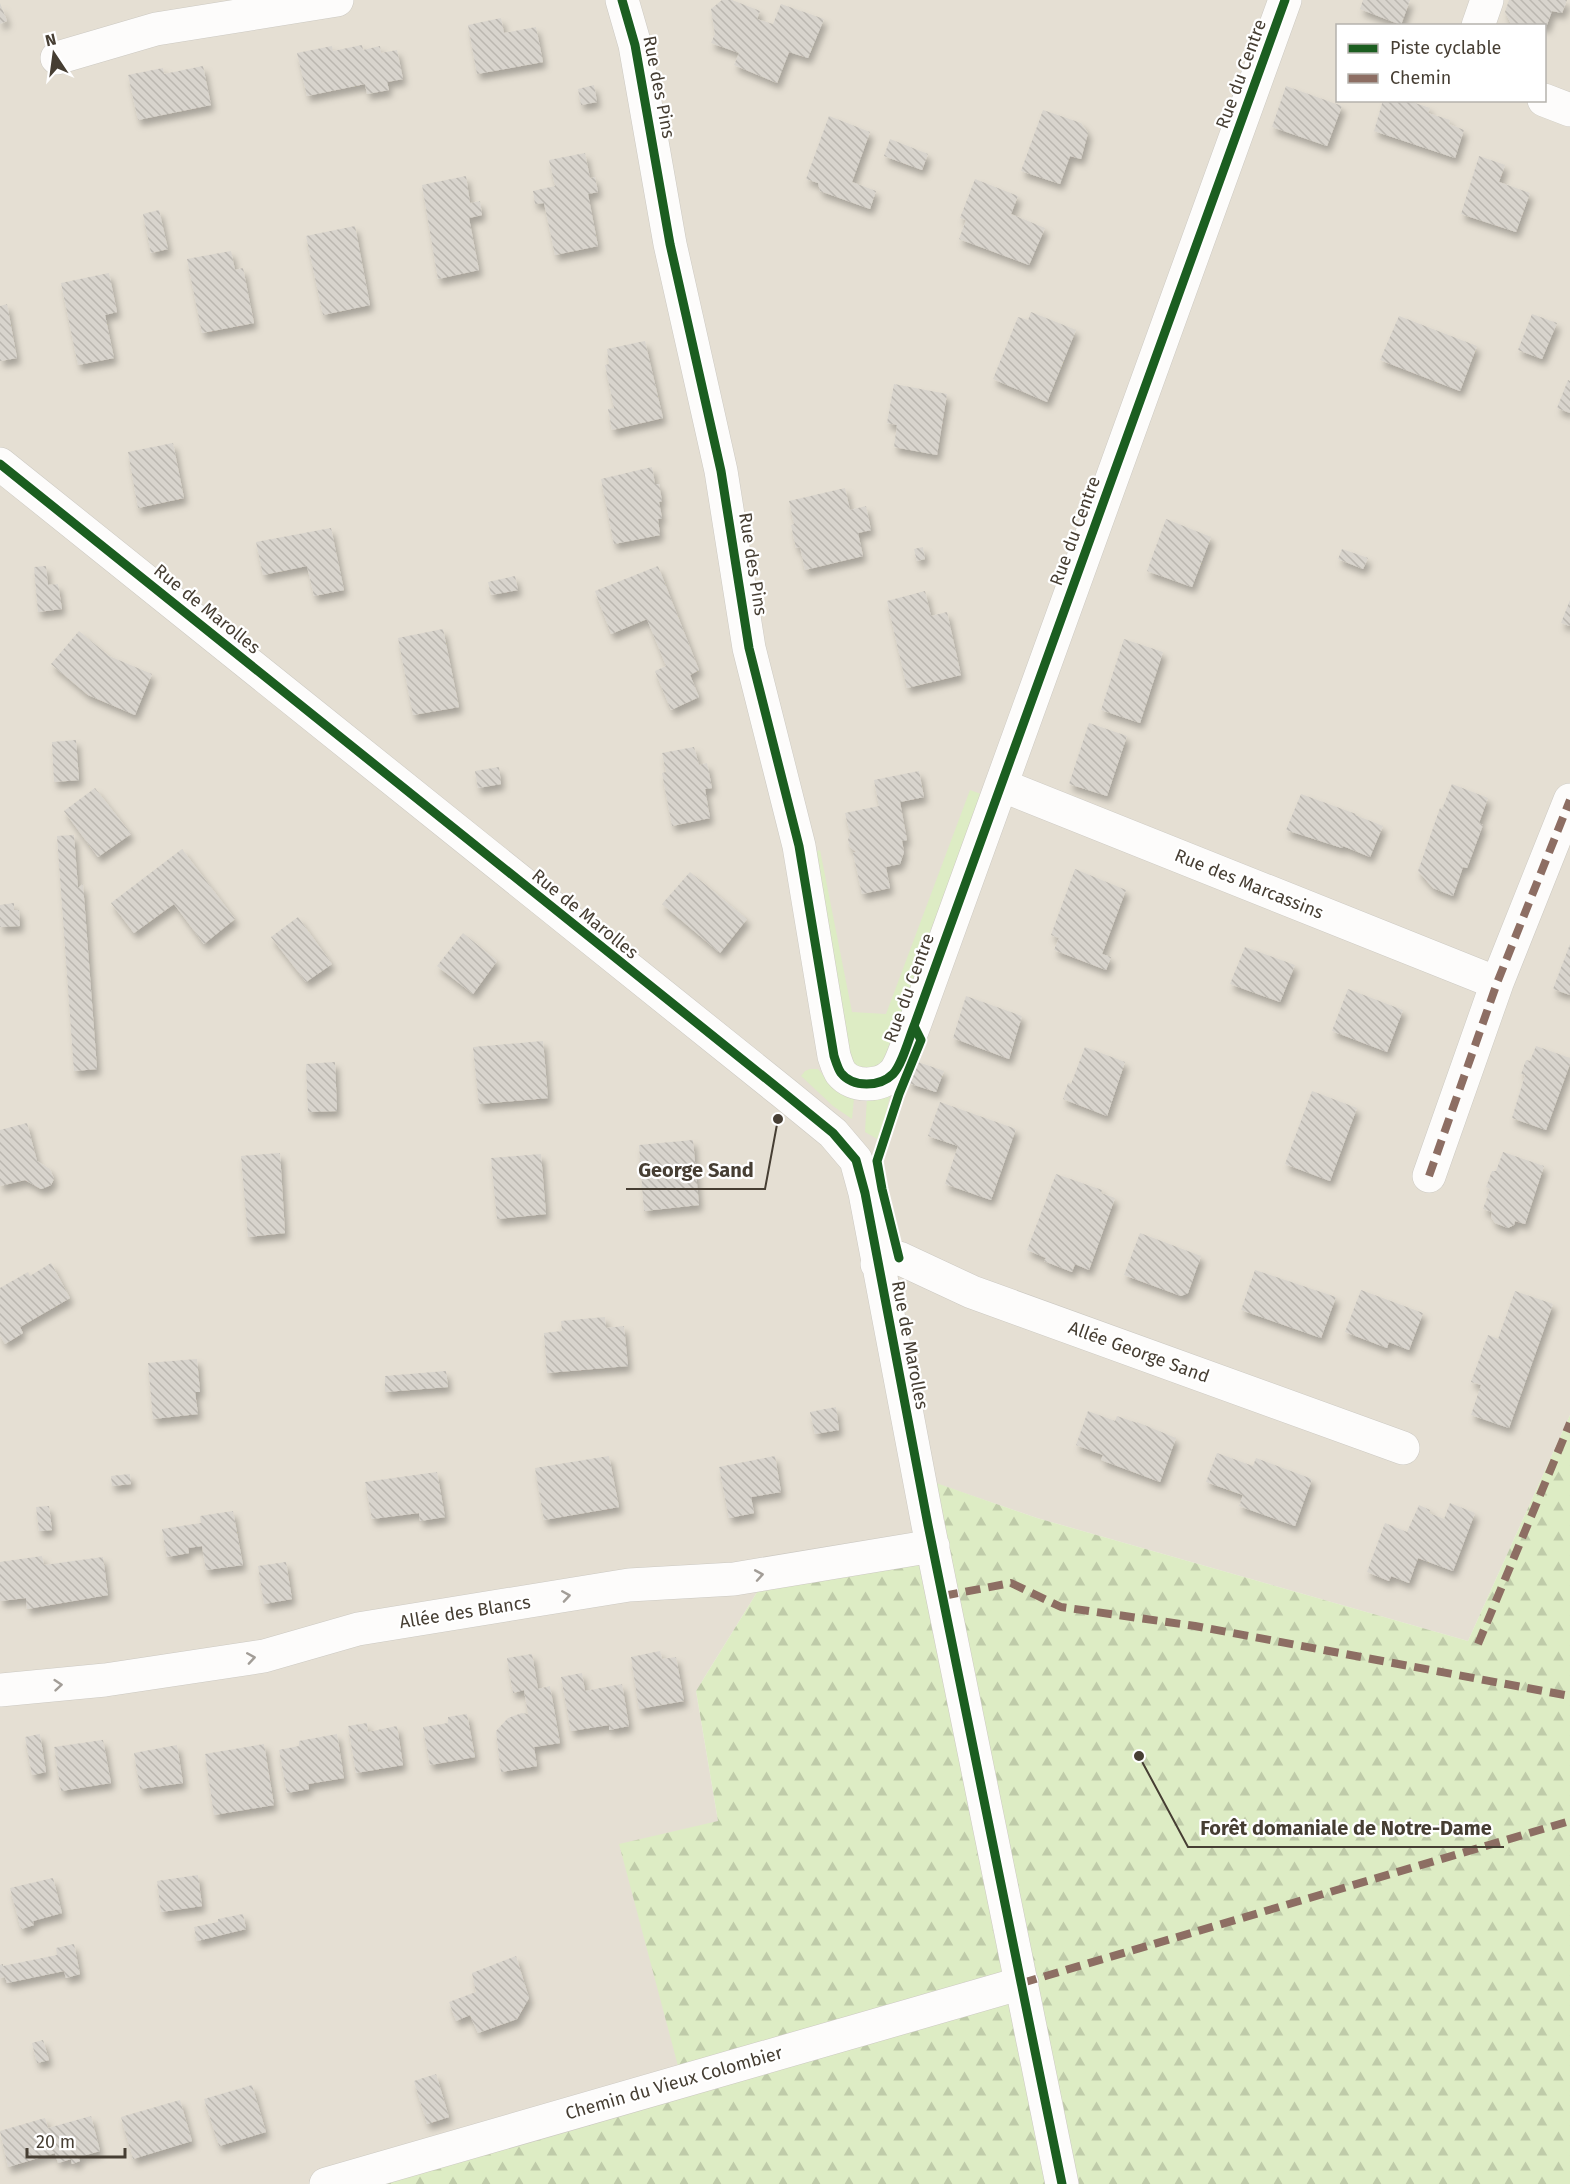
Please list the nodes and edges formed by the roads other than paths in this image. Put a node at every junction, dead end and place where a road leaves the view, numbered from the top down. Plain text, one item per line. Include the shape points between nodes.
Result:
1 (337, 0) edge
2 (622, 0) edge
3 (1285, 0) edge
4 (1487, 0) edge
5 (1479, 24) edge
6 (57, 58) dead end
7 (1546, 100) edge
8 (1570, 110) edge
9 (0, 464) edge
10 (1000, 785) junction
11 (1570, 800) edge
12 (1497, 983) junction
13 (894, 1073) joint
14 (1430, 1176) dead end
15 (877, 1264) junction
16 (1403, 1448) dead end
17 (931, 1535) junction
18 (0, 1690) edge
19 (1022, 1983) junction
20 (326, 2184) edge
21 (1062, 2184) edge

1 - 6 street via 156,29
2 - 13 street, Rue des Pins via 635,45 670,244 721,471 749,648 799,846 834,1056 840,1072 861,1085 884,1081
3 - 10 street, Rue du Centre
4 - 5 street
7 - 8 street
9 - 15 street, Rue de Marolles via 833,1133 856,1160
10 - 12 street, Rue des Marcassins
10 - 13 street, Rue du Centre
11 - 12 street
12 - 14 street
15 - 16 street, Allée George Sand via 899,1258 972,1292
15 - 17 street, Rue de Marolles
18 -> 17 street, Allée des Blancs via 105,1680 264,1656 358,1629 617,1587 734,1579
17 - 19 street, Rue de Marolles
19 - 20 street, Chemin du Vieux Colombier
19 - 21 street, Rue de Marolles

